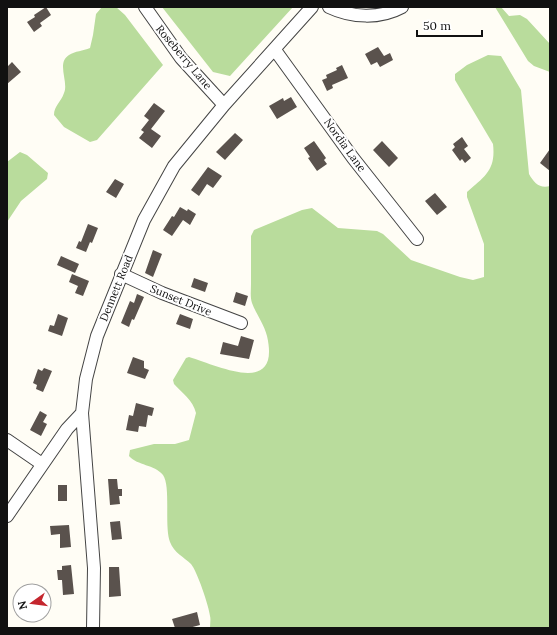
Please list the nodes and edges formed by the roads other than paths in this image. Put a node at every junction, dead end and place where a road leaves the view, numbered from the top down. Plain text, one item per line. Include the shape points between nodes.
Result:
1 (144, 7) edge
2 (312, 7) edge
3 (329, 7) edge
4 (402, 7) edge
5 (275, 50) junction
6 (224, 105) junction
7 (417, 239) dead end
8 (121, 274) junction
9 (241, 323) dead end
10 (82, 412) junction
11 (7, 440) edge
12 (42, 464) junction
13 (7, 516) edge
14 (92, 628) edge

1 - 6 street, Roseberry Lane via 181,58
2 - 5 street, Dennett Road
3 - 4 street via 367,16
5 - 6 street, Dennett Road
5 - 7 street, Nordia Lane via 353,158
6 - 8 street, Dennett Road via 171,171 144,220
8 - 9 street, Sunset Drive via 162,293
8 - 10 street, Dennett Road via 89,363
10 - 12 street
10 - 14 street, Dennett Road via 94,568
11 - 12 street
12 - 13 street

